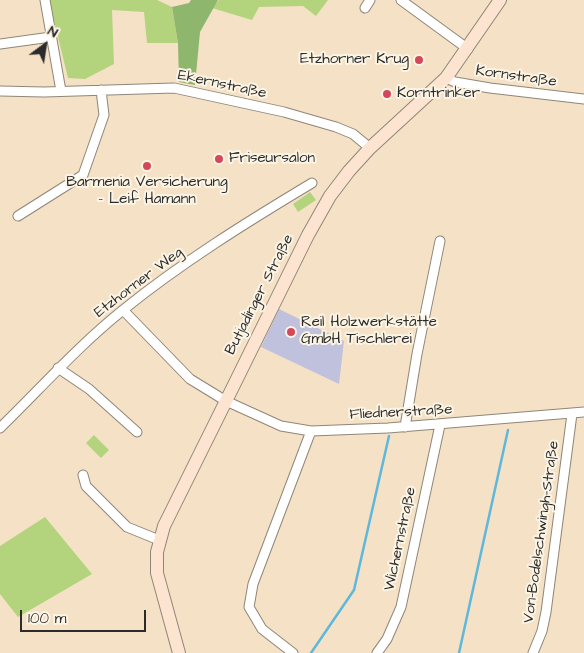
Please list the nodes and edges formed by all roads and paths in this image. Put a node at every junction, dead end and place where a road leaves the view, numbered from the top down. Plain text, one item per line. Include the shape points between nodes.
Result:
1 (44, 0) edge
2 (370, 0) edge
3 (401, 0) edge
4 (500, 0) edge
5 (365, 8) dead end
6 (51, 37) junction
7 (0, 44) edge
8 (468, 49) junction
9 (446, 78) junction
10 (101, 90) junction
11 (0, 91) edge
12 (61, 91) junction
13 (584, 99) edge
14 (370, 148) junction
15 (312, 183) dead end
16 (18, 216) dead end
17 (440, 241) dead end
18 (123, 310) junction
19 (58, 368) junction
20 (226, 401) junction
21 (584, 412) edge
22 (572, 414) junction
23 (440, 425) junction
24 (405, 427) junction
25 (0, 428) edge
26 (311, 431) junction
27 (137, 432) dead end
28 (82, 475) dead end
29 (159, 540) junction
30 (179, 653) edge
31 (293, 653) edge
32 (377, 653) edge
33 (533, 653) edge

1 - 6 street
2 - 5 street
3 - 8 street
4 - 8 street, Butjadinger Straße
6 - 7 street
6 - 12 street
8 - 9 street, Butjadinger Straße
9 - 13 street, Kornstraße via 490,88
9 - 14 street, Butjadinger Straße
10 - 12 street, Ekernstraße
10 - 14 street, Ekernstraße via 159,88 189,91 336,127 353,134
10 - 16 street via 104,115 83,175
11 - 12 street, Ekernstraße
14 - 20 street, Butjadinger Straße via 349,171 319,215
15 - 18 street, Etzhorner Weg
17 - 24 street
18 - 19 street, Etzhorner Weg
18 - 20 street, Fliednerstraße via 190,379
19 - 25 street, Etzhorner Weg
19 - 27 street via 89,389
20 - 26 street, Fliednerstraße via 281,426
20 - 29 street, Butjadinger Straße
21 - 22 street, Fliednerstraße
22 - 23 street, Fliednerstraße
22 - 33 street, Von-Bodelschwingh-Straße via 545,617
23 - 24 street, Fliednerstraße
23 - 32 street, Wichernstraße via 401,607
24 - 26 street, Fliednerstraße
26 - 31 street via 253,584 249,607 262,629
28 - 29 street via 86,486 127,527
29 - 30 street, Butjadinger Straße via 157,573

